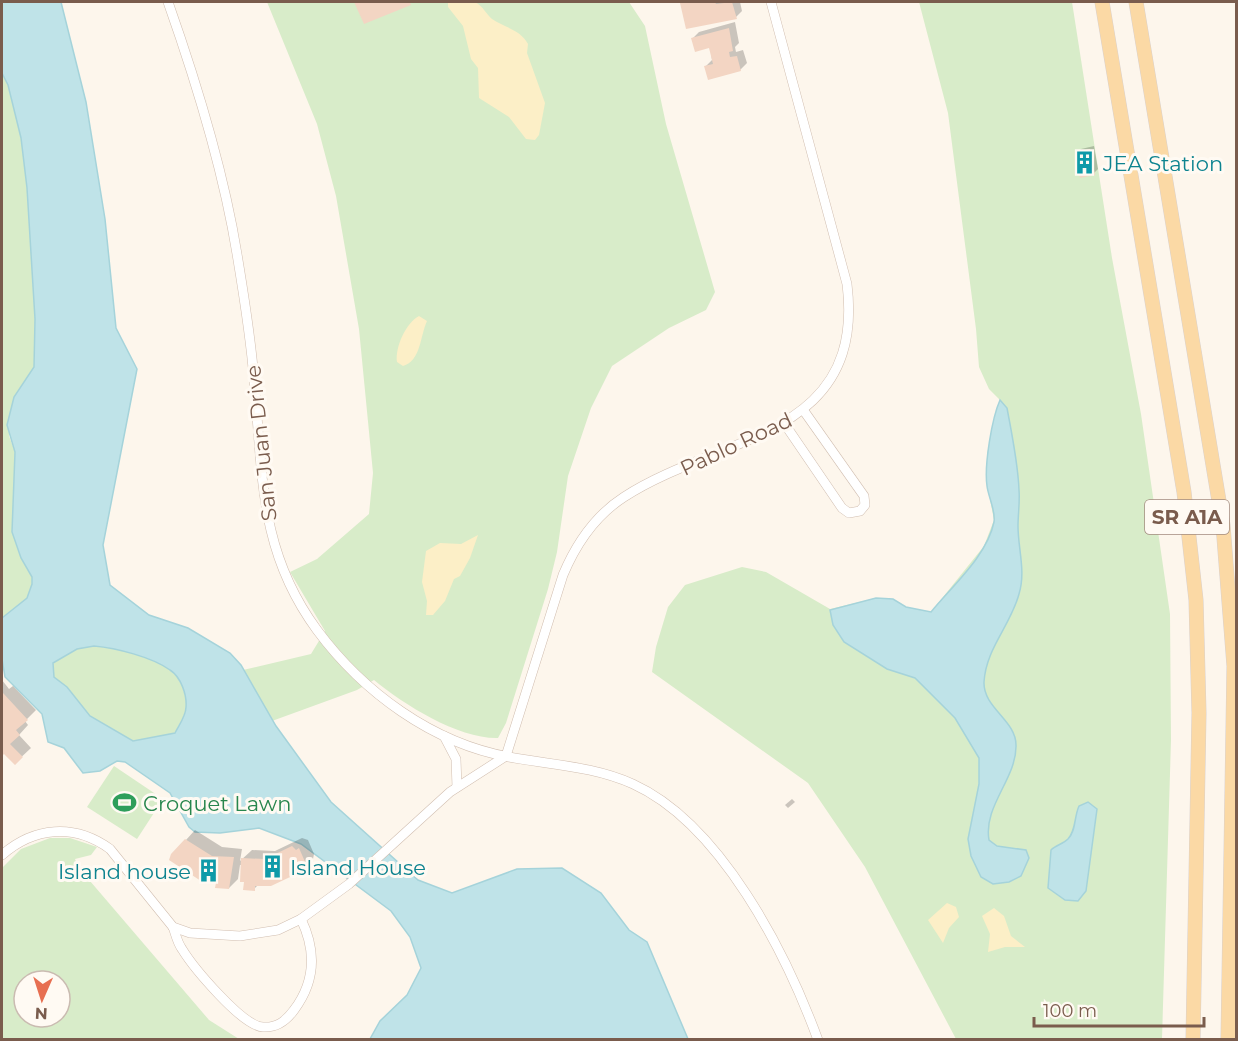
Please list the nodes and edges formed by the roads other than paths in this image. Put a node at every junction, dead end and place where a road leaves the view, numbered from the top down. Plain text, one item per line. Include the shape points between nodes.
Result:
1 (168, 2) edge
2 (771, 2) edge
3 (1102, 2) edge
4 (1136, 2) edge
5 (804, 411) junction
6 (784, 423) junction
7 (444, 735) junction
8 (506, 756) junction
9 (457, 787) junction
10 (2, 855) edge
11 (301, 919) junction
12 (173, 927) junction
13 (1196, 932) junction
14 (818, 1040) edge
15 (1193, 1040) edge
16 (1201, 1040) edge
17 (1228, 1040) edge

1 - 7 street, San Juan Drive via 207,122 236,249 255,382 264,502 277,554 305,612 349,669 391,704
2 - 5 street, Pablo Road via 850,305 848,334 837,365
3 - 13 main road, SR A1A via 1192,552 1199,712
4 - 17 main road, SR A1A via 1223,525 1230,592 1234,675
5 - 6 street, Pablo Road
5 - 6 street via 864,496 860,511 849,513 842,508
6 - 8 street, Pablo Road via 639,488 595,522 563,575
7 - 8 street, San Juan Drive
7 - 9 street via 456,759
8 - 9 street
8 - 14 street, San Juan Drive via 609,774 651,794 680,816 735,877 771,932
9 - 11 street via 349,884
10 - 12 street via 20,840 41,833 59,830 89,837 118,857
11 - 12 street via 278,930 240,936 199,934
11 - 12 street via 310,952 310,984 288,1017 274,1026 263,1027 236,1013 183,951
13 - 15 main road, SR A1A
13 - 16 main road via 1203,963

